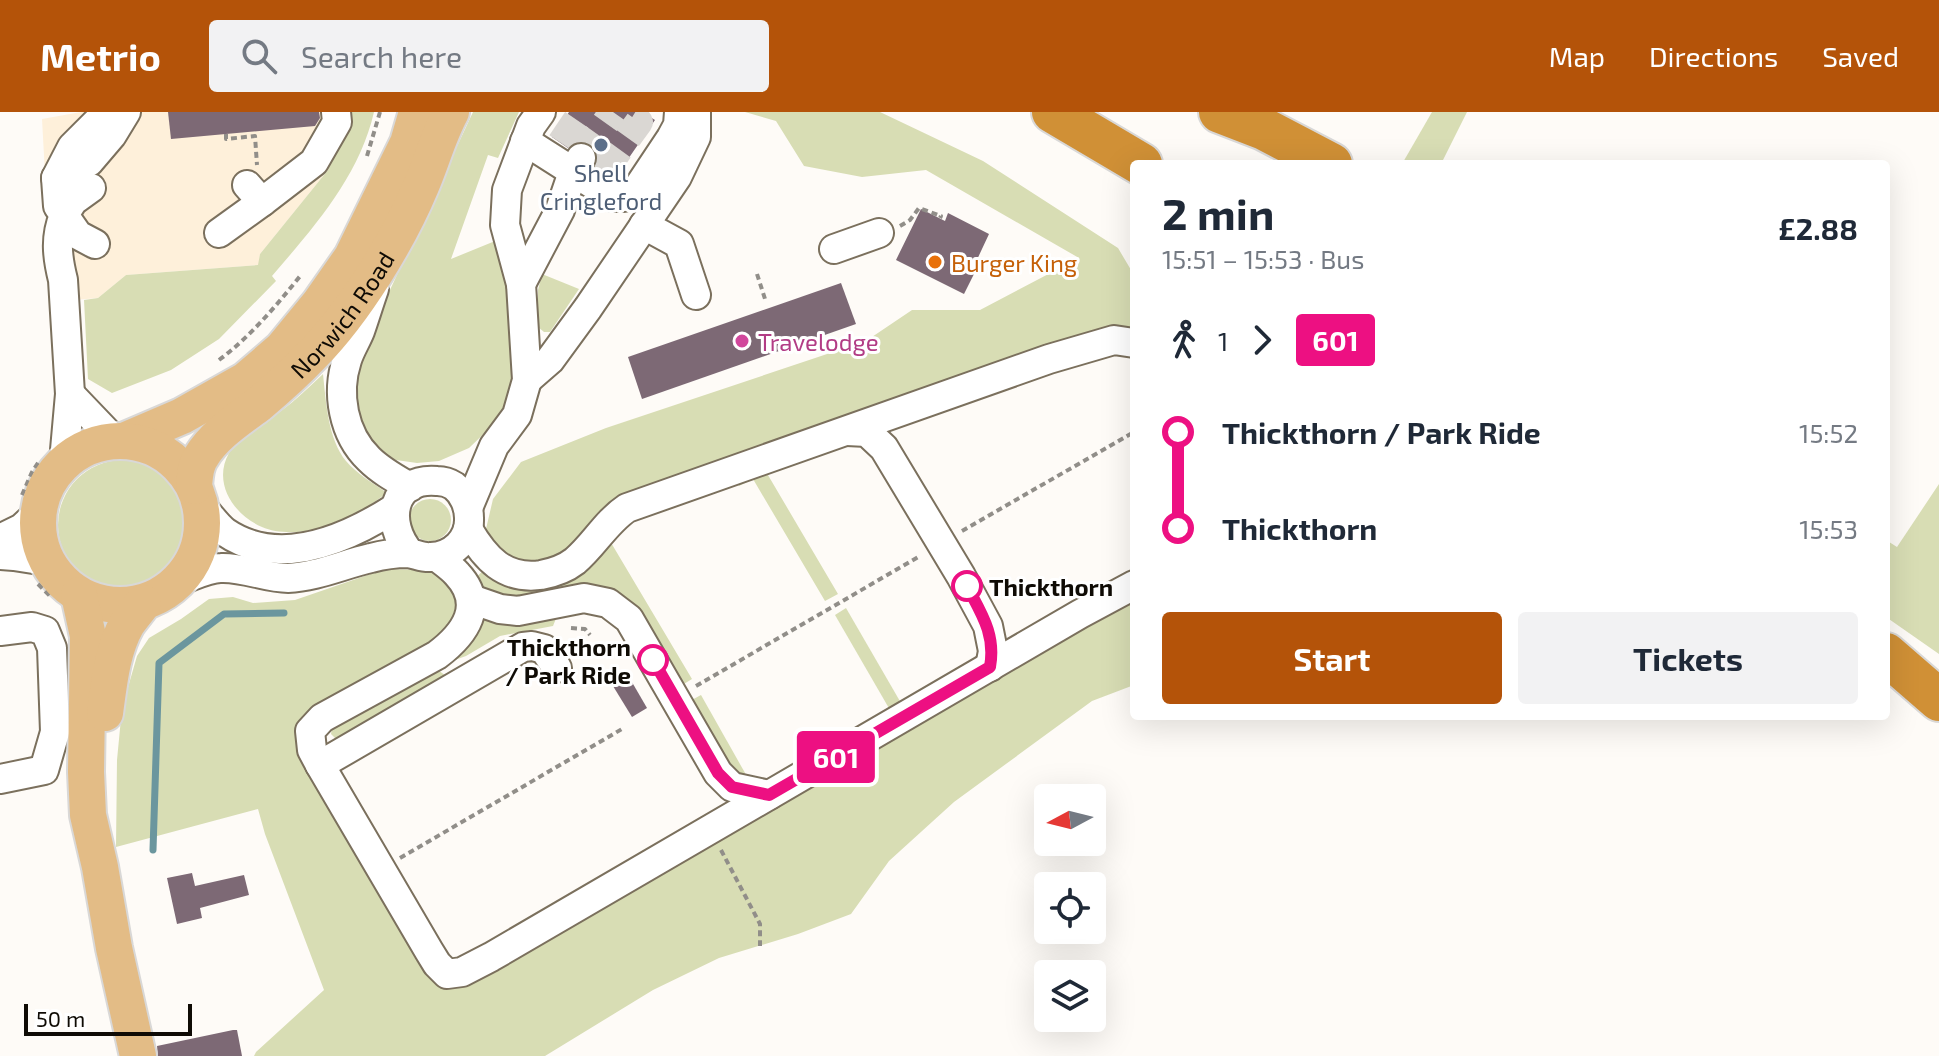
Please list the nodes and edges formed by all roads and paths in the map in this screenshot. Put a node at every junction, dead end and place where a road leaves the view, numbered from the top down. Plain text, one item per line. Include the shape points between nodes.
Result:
1 (117, 112) edge
2 (126, 112) edge
3 (336, 112) edge
4 (380, 112) edge
5 (417, 112) edge
6 (451, 112) edge
7 (541, 112) edge
8 (561, 112) tunnel mouth
9 (677, 112) edge
10 (696, 112) edge
11 (1053, 112) edge
12 (1220, 112) edge
13 (226, 134) dead end
14 (1134, 160) edge
15 (1323, 160) edge
16 (566, 164) junction
17 (362, 167) dead end
18 (56, 178) junction
19 (253, 187) junction
20 (91, 188) dead end
21 (560, 210) junction
22 (64, 215) junction
23 (940, 218) dead end
24 (644, 225) junction
25 (219, 233) dead end
26 (879, 233) joint
27 (834, 249) dead end
28 (386, 254) junction
29 (757, 274) dead end
30 (301, 275) dead end
31 (63, 280) junction
32 (521, 284) junction
33 (696, 295) dead end
34 (766, 302) dead end
35 (1130, 342) edge
36 (214, 363) dead end
37 (527, 380) junction
38 (70, 394) junction
39 (847, 431) junction
40 (1130, 434) edge
41 (120, 440) junction
42 (494, 446) junction
43 (55, 456) junction
44 (414, 492) junction
45 (197, 495) junction
46 (29, 507) junction
47 (468, 518) junction
48 (0, 539) edge
49 (942, 543) junction
50 (0, 555) edge
51 (423, 555) junction
52 (46, 561) junction
53 (181, 580) junction
54 (1130, 587) edge
55 (79, 595) junction
56 (471, 599) junction
57 (143, 603) junction
58 (0, 631) edge
59 (1890, 643) edge
60 (1890, 657) edge
61 (990, 667) junction
62 (557, 668) dead end
63 (1939, 684) edge
64 (675, 698) junction
65 (1939, 700) edge
66 (622, 729) dead end
67 (320, 765) junction
68 (0, 779) edge
69 (769, 795) junction
70 (714, 838) junction
71 (100, 867) junction
72 (381, 869) junction
73 (760, 946) dead end
74 (138, 1056) edge

1 - 18 street via 101,118 72,147
2 - 18 street via 89,162
3 - 19 street via 337,122 314,162
4 - 17 path
5 - 41 main road, Norwich Road via 408,143 352,257 282,349 225,392
6 - 28 main road, Norwich Road via 422,185
7 - 16 street via 531,126
8 - 16 street
9 - 16 street via 678,125 635,192 624,197
10 - 24 street via 696,137
11 - 14 highway
12 - 15 highway
13 - 19 path via 226,139 255,136 258,165
16 - 21 street
16 - 21 street
16 - 32 street via 507,190 505,225
18 - 22 street
19 - 25 street
20 - 22 street
21 - 32 street
22 - 31 street via 58,231
22 - 31 street via 78,235 95,244 78,249
23 - 26 path via 919,208 910,220
24 - 33 street via 679,244
24 - 37 street via 550,360
26 - 27 street
28 - 44 street via 341,388 348,428 358,447
28 - 45 main road, Norwich Road via 323,345 201,456
29 - 34 path
30 - 36 path via 264,321
31 - 38 street
32 - 37 street
35 - 39 street via 1098,344
37 - 42 street via 517,415
38 - 41 street
38 - 43 street
39 - 47 street via 627,508 573,563 548,573 513,574 496,565 478,546
39 - 49 street via 867,432 884,448
40 - 49 path
41 - 43 main road, Norwich Road
41 - 45 main road via 170,455 183,467
42 - 44 street via 466,469
42 - 47 street
43 - 46 main road via 45,488
43 - 46 path via 32,472 22,493
44 - 45 street via 373,523 306,548 275,551 223,530
44 - 47 street via 449,483 464,498
44 - 51 street via 395,530 401,543
45 - 53 main road, Norwich Road via 202,534 195,560
46 - 48 street via 22,528
46 - 52 main road
47 - 51 street via 457,548
49 - 61 street via 988,626
49 - 64 path
50 - 52 street
51 - 53 street via 374,557 286,578 219,567
51 - 56 street via 457,574
52 - 55 main road via 59,581
53 - 57 main road
54 - 61 street
55 - 57 main road via 112,605
55 - 71 main road via 88,636 88,815
56 - 64 street via 518,611 584,598 608,603 629,619
56 - 67 street via 467,626 452,644 322,718 310,731
57 - 71 main road via 119,642 109,680
58 - 68 street via 45,631 52,648 55,732 44,770
59 - 63 highway
60 - 65 highway
61 - 69 street
62 - 67 street via 544,649 523,647
64 - 69 street via 718,773 732,787
66 - 72 path
67 - 72 street
69 - 70 street
70 - 72 street via 462,972 447,974
70 - 73 path via 760,924
71 - 74 main road

